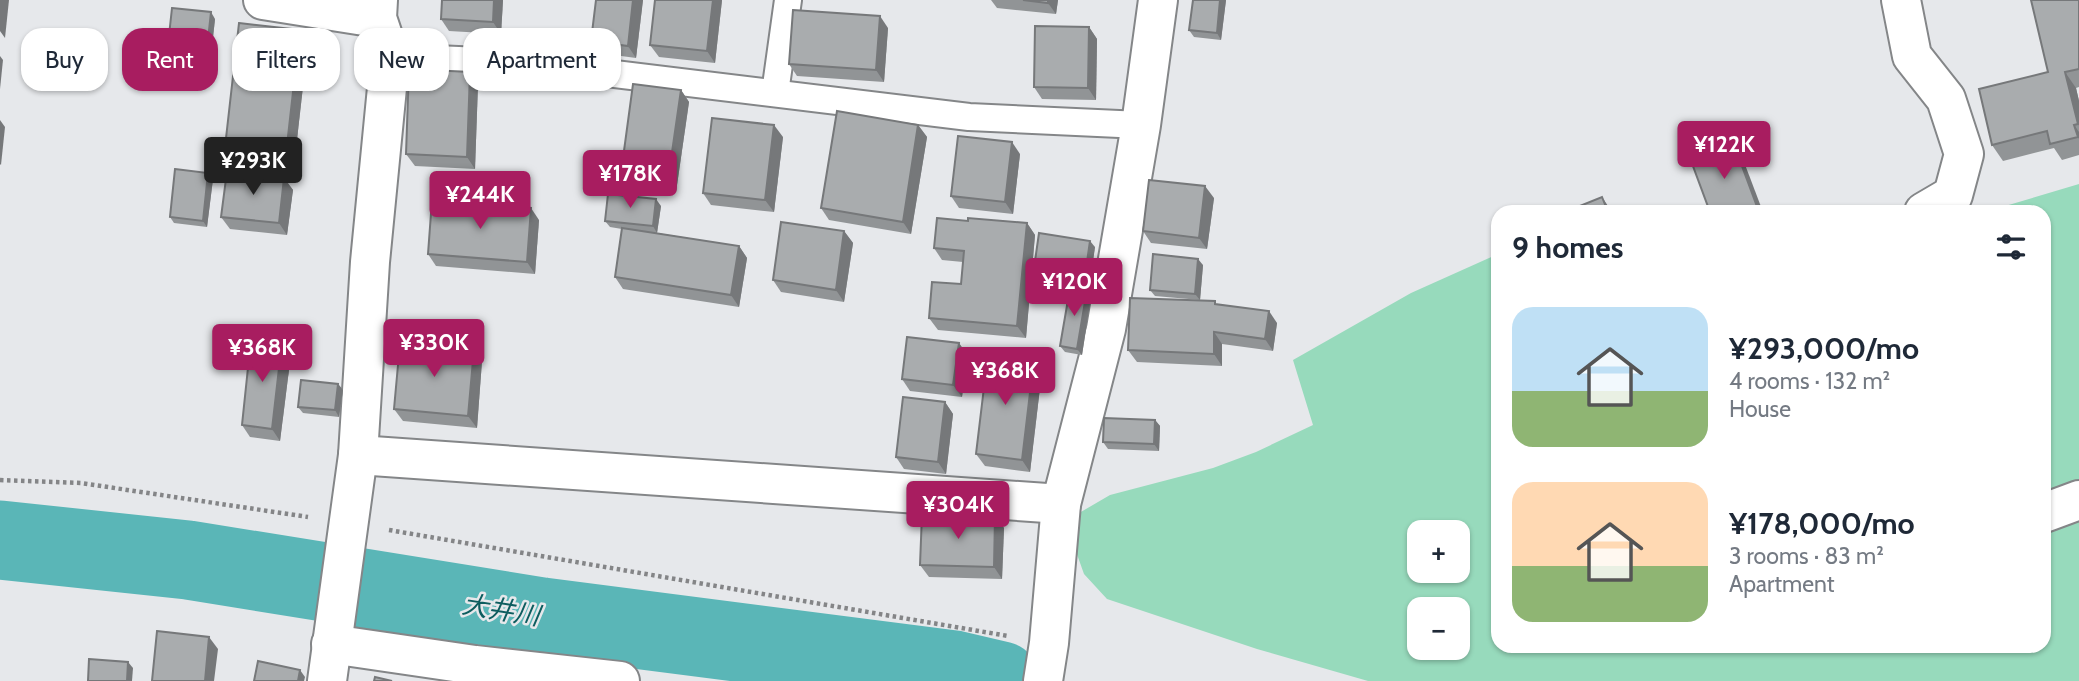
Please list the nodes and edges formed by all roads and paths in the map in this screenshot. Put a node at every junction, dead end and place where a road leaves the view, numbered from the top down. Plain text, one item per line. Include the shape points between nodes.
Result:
1 (263, 0) edge
2 (788, 0) edge
3 (1158, 0) edge
4 (1901, 0) edge
5 (377, 9) edge
6 (382, 28) edge
7 (449, 60) edge
8 (387, 91) edge
9 (775, 93) junction
10 (1141, 125) junction
11 (1936, 205) edge
12 (358, 454) junction
13 (0, 480) edge
14 (2079, 500) edge
15 (1061, 504) junction
16 (2051, 510) edge
17 (350, 524) junction
18 (1049, 643) junction
19 (329, 663) edge
20 (620, 681) edge
21 (1043, 681) edge

1 - 5 street
2 - 9 lane
3 - 10 street
4 - 11 street via 1912,56 1946,99 1964,154 1953,195
5 - 6 street
7 - 9 lane via 524,63
8 - 12 street
9 - 10 lane via 969,117
10 - 15 street via 1106,329
12 - 15 street
12 - 17 street
13 - 17 path via 81,483
14 - 16 street
15 - 18 street
17 - 18 path
17 - 19 street
18 - 21 street
19 - 20 street via 475,665

